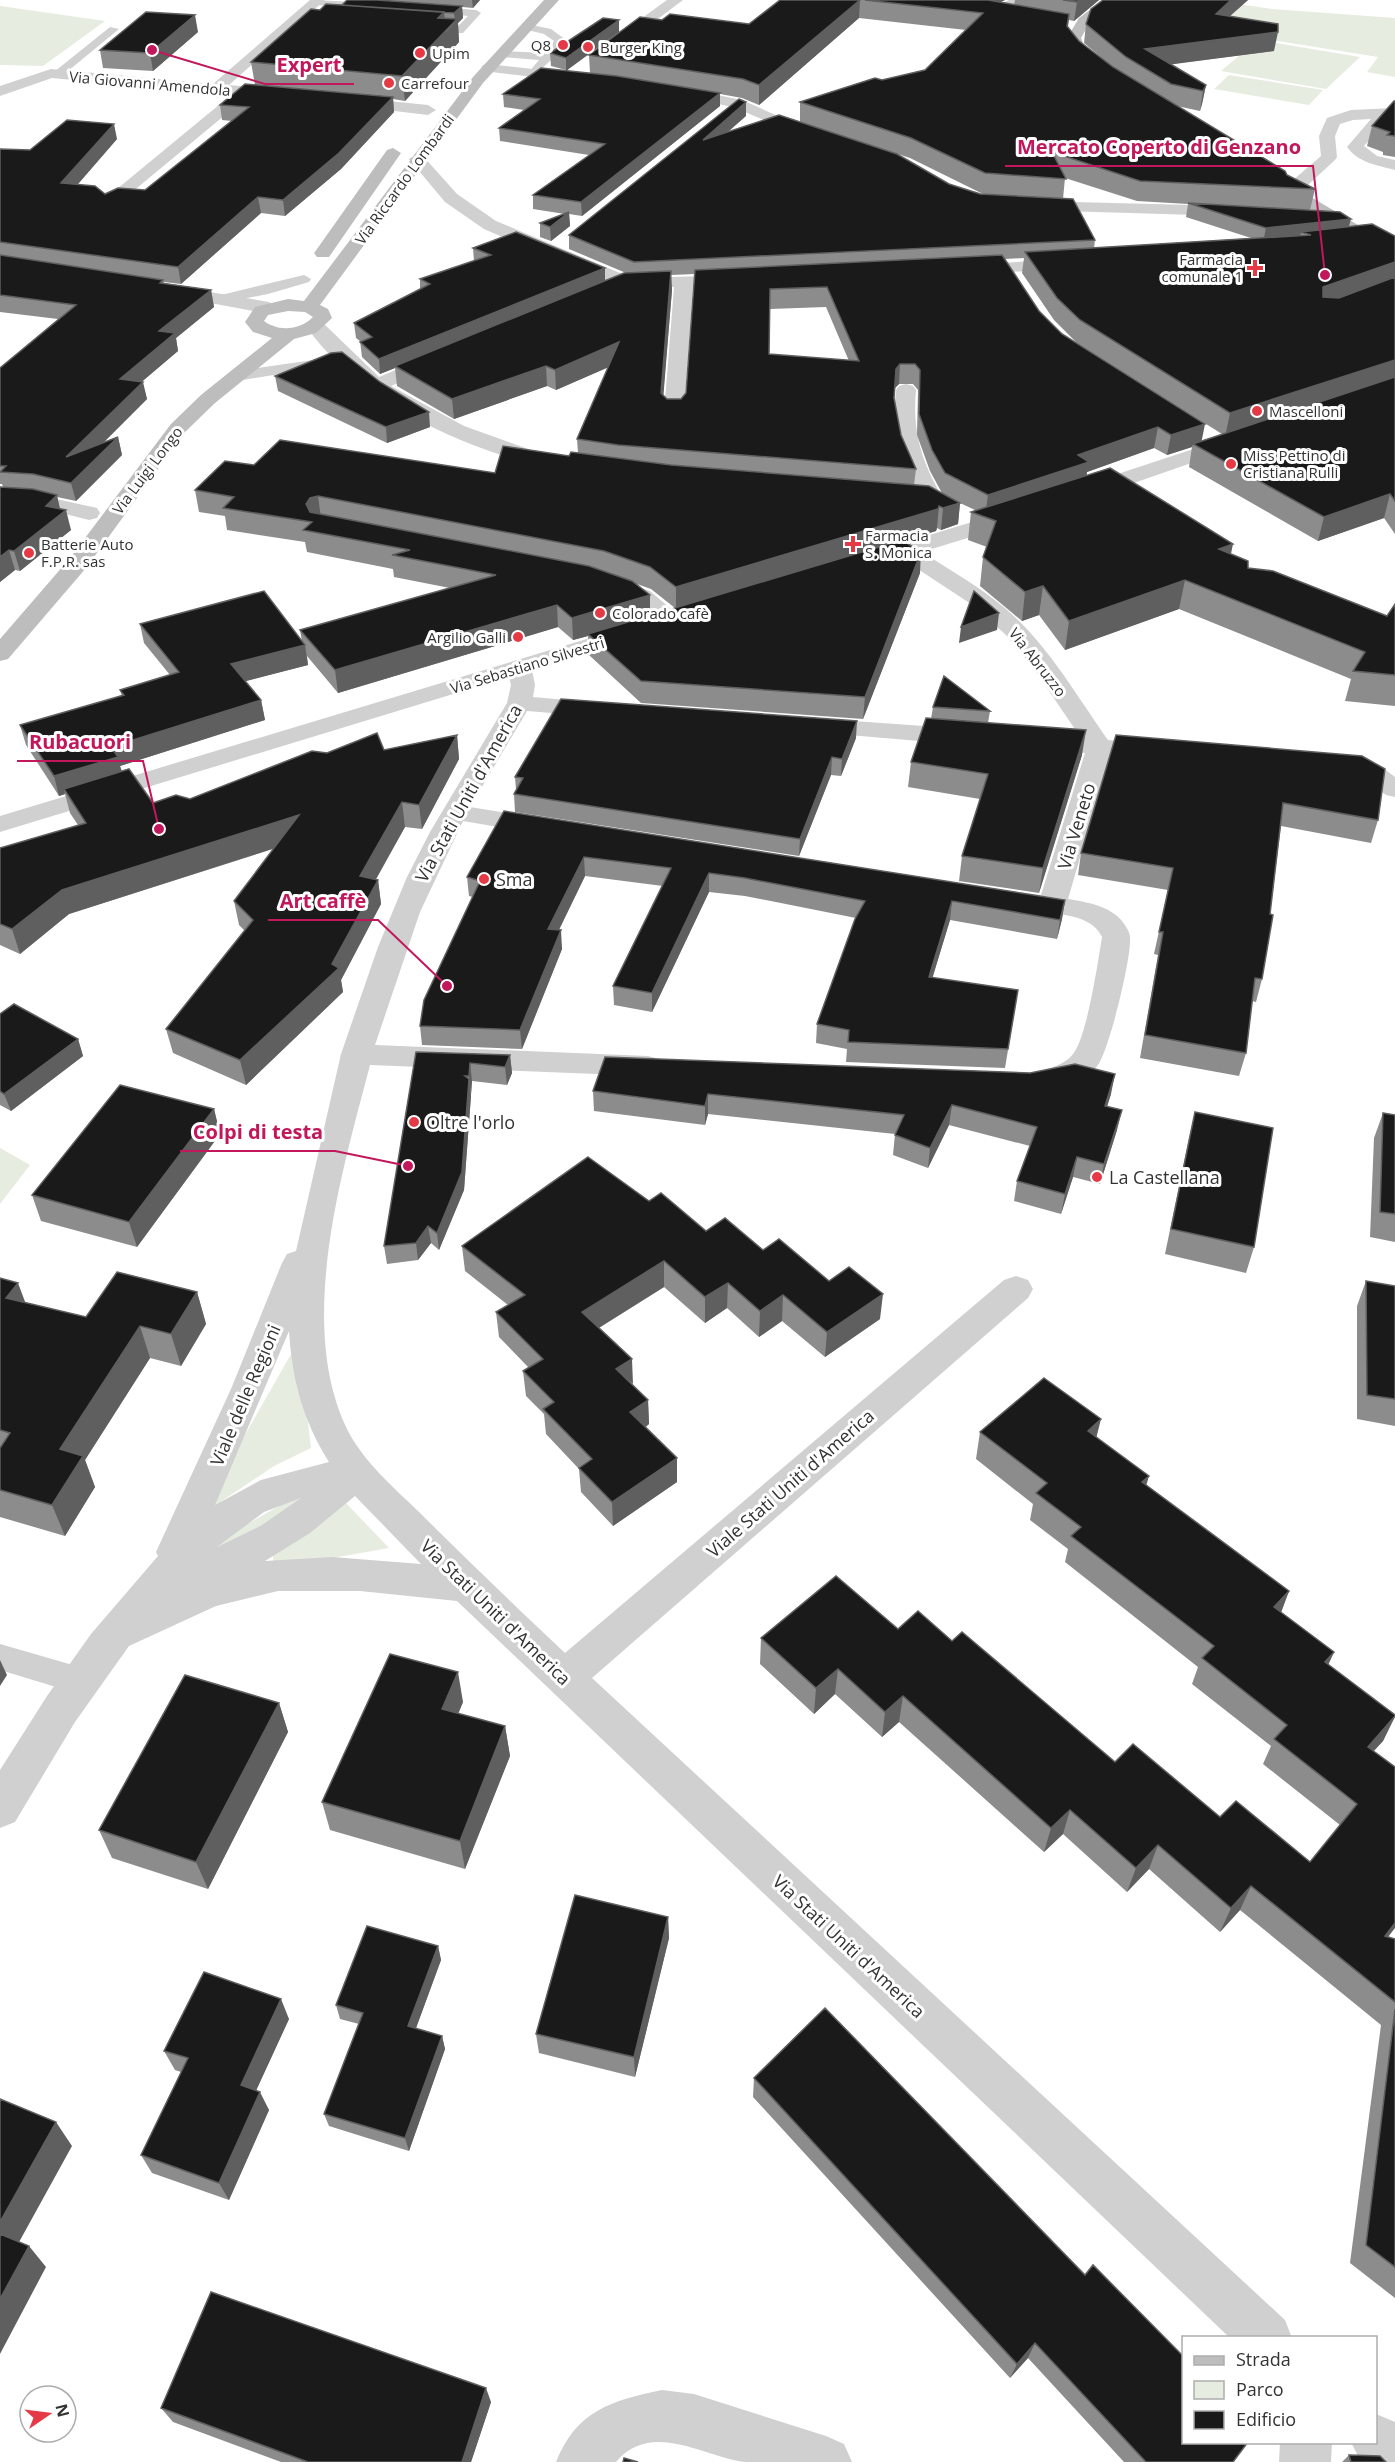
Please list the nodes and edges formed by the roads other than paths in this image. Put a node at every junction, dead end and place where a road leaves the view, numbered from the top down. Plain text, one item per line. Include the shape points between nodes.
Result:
1 (531, 0) edge
2 (552, 0) edge
3 (676, 0) edge
4 (1021, 0) edge
5 (1112, 0) edge
6 (317, 1) edge
7 (348, 4) junction
8 (395, 7) edge
9 (418, 9) edge
10 (989, 10) joint
11 (1015, 15) edge
12 (336, 16) edge
13 (527, 27) junction
14 (412, 28) edge
15 (114, 29) dead end
16 (501, 54) junction
17 (548, 57) junction
18 (466, 68) dead end
19 (488, 68) junction
20 (10, 69) dead end
21 (534, 73) junction
22 (54, 74) junction
23 (1109, 75) edge
24 (571, 77) junction
25 (594, 80) edge
26 (216, 89) junction
27 (663, 90) edge
28 (0, 91) edge
29 (244, 92) junction
30 (440, 96) dead end
31 (301, 97) edge
32 (336, 101) edge
33 (737, 103) junction
34 (428, 110) junction
35 (1390, 113) edge
36 (719, 118) edge
37 (416, 124) dead end
38 (404, 138) dead end
39 (824, 138) edge
40 (417, 159) junction
41 (1395, 165) edge
42 (1262, 173) edge
43 (1291, 191) junction
44 (108, 203) edge
45 (1019, 205) edge
46 (1245, 212) edge
47 (1303, 216) edge
48 (1338, 219) junction
49 (571, 237) edge
50 (1368, 238) junction
51 (1344, 242) edge
52 (552, 252) junction
53 (1395, 255) edge
54 (1086, 263) edge
55 (1007, 268) junction
56 (947, 270) edge
57 (756, 278) edge
58 (304, 279) junction
59 (684, 282) junction
60 (630, 284) junction
61 (1019, 285) edge
62 (151, 287) edge
63 (596, 293) edge
64 (222, 299) junction
65 (278, 307) junction
66 (312, 316) junction
67 (268, 331) junction
68 (290, 333) junction
69 (452, 353) edge
70 (348, 360) junction
71 (237, 376) junction
72 (377, 386) junction
73 (906, 390) edge
74 (674, 412) edge
75 (155, 425) dead end
76 (1254, 435) edge
77 (565, 466) edge
78 (0, 498) edge
79 (910, 498) edge
80 (1066, 499) edge
81 (933, 500) junction
82 (95, 505) joint
83 (1036, 509) edge
84 (983, 526) junction
85 (904, 550) junction
86 (855, 565) edge
87 (588, 579) edge
88 (695, 614) edge
89 (673, 621) junction
90 (0, 626) edge
91 (0, 654) edge
92 (519, 685) junction
93 (625, 712) edge
94 (792, 724) edge
95 (1100, 746) junction
96 (1182, 754) edge
97 (1312, 765) edge
98 (1395, 789) edge
99 (454, 812) junction
100 (0, 824) edge
101 (574, 832) edge
102 (994, 897) edge
103 (1052, 906) junction
104 (356, 1054) junction
105 (679, 1067) edge
106 (1014, 1082) edge
107 (320, 1213) junction
108 (1016, 1289) dead end
109 (356, 1473) junction
110 (164, 1575) junction
111 (466, 1586) junction
112 (113, 1636) junction
113 (0, 1657) edge
114 (564, 1678) junction
115 (79, 1680) junction
116 (0, 1808) edge
117 (1266, 2336) edge
118 (1377, 2441) edge
119 (1306, 2444) edge
120 (1395, 2459) edge
121 (582, 2462) edge
122 (826, 2462) edge
123 (1305, 2462) edge

1 - 18 main road
2 - 13 main road, Via Riccardo Lombardi
3 - 24 street
4 - 10 street
5 - 23 main road via 1072,27 1077,49
6 - 7 lane
6 - 26 street
7 - 8 lane
7 - 12 lane
9 - 14 lane via 476,13 459,31
10 - 11 main road
13 - 16 main road, Via Riccardo Lombardi
13 - 17 lane via 548,31 560,40
15 - 22 lane
16 - 17 lane
16 - 19 main road, Via Riccardo Lombardi
17 - 21 lane
19 - 21 street
19 - 40 main road, Via Riccardo Lombardi
20 - 22 street, Via Giovanni Amendola
21 - 24 street
22 - 26 street, Via Giovanni Amendola
22 - 28 street, Via Giovanni Amendola
24 - 25 street
26 - 29 street, Via Giovanni Amendola
27 - 33 street
29 - 31 street, Via Giovanni Amendola
29 - 44 street
30 - 34 main road, Via Riccardo Lombardi
32 - 34 street
33 - 36 street
33 - 39 street
34 - 37 main road, Via Riccardo Lombardi
35 - 41 street via 1355,147 1365,156
35 - 43 street via 1351,115 1333,121 1328,133 1329,157
38 - 58 main road, Via Riccardo Lombardi
40 - 52 street via 451,198 473,214 499,230
40 - 66 main road, Via Riccardo Lombardi
42 - 43 main road
43 - 48 main road
45 - 46 street
47 - 48 street
48 - 50 main road
49 - 52 street
50 - 51 street
50 - 53 main road
52 - 60 street
54 - 55 street
55 - 56 street
55 - 61 street
57 - 59 street
58 - 64 lane
58 - 65 main road, Via Riccardo Lombardi
59 - 60 street
59 - 74 street
60 - 63 street
62 - 64 street
64 - 65 street
65 - 66 main road
65 - 67 main road, Via Riccardo Lombardi via 257,315 254,322
66 - 68 main road
66 - 70 street
67 - 68 main road
67 - 75 main road, Via Luigi Longo
68 - 71 main road, Via Luigi Longo
69 - 72 street
70 - 71 lane
70 - 72 street
71 - 91 main road, Via Luigi Longo via 170,437 78,563
72 - 77 street via 480,440
73 - 81 street via 904,435 915,468
76 - 80 street via 1212,440
78 - 82 street
79 - 81 street
81 - 84 street
82 - 90 main road, Via Luigi Longo
83 - 84 street
84 - 85 street
85 - 86 street
85 - 95 street, Via Abruzzo via 980,600 1008,624 1037,657
87 - 89 street via 642,596
88 - 89 street, Via Sebastiano Silvestri
89 - 92 street, Via Sebastiano Silvestri
92 - 93 street
92 - 99 street, Via Stati Uniti d'America
92 - 100 street, Via Sebastiano Silvestri
94 - 95 street
95 - 96 street
95 - 103 street, Via Veneto
97 - 98 street via 1374,773
99 - 101 street
99 - 104 street, Via Stati Uniti d'America via 392,945
102 - 103 street
103 - 106 street via 1093,913 1108,921 1116,937 1092,1050 1071,1071 1047,1079
104 - 105 street
104 - 107 street, Via Stati Uniti d'America
107 - 109 street, Via Stati Uniti d'America via 305,1315 308,1365 321,1415 341,1454
107 - 110 street, Viale delle Regioni via 244,1400
108 - 114 street, Viale Stati Uniti d'America
109 - 110 street via 326,1501 258,1548 202,1569
109 - 111 street, Via Stati Uniti d'America
110 - 112 street, Viale delle Regioni
111 - 112 street, Viale delle Regioni via 340,1574 253,1579 193,1596
111 - 114 street, Via Stati Uniti d'America
112 - 115 street, Viale delle Regioni
113 - 115 lane
114 - 117 street, Via Stati Uniti d'America
115 - 116 street, Viale delle Regioni
118 - 120 street
119 - 123 street
121 - 122 street via 603,2436 621,2425 662,2416 694,2420

